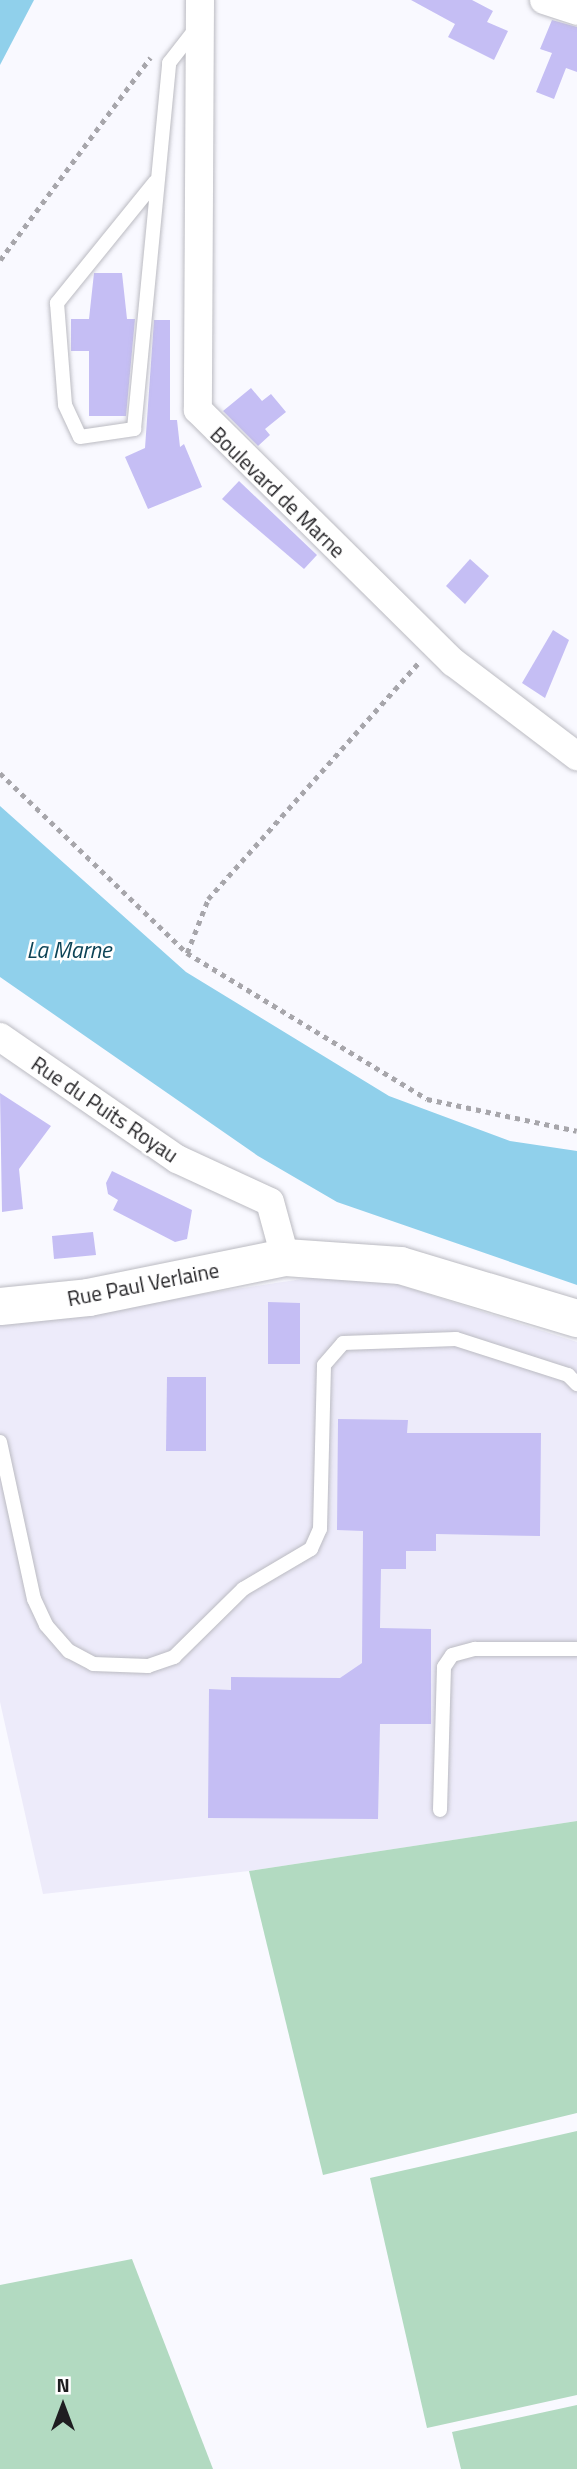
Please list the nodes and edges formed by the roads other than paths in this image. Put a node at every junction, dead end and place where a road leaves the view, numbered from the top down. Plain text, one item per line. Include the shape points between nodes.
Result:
1 (544, 0) edge
2 (200, 11) edge
3 (577, 11) edge
4 (155, 183) junction
5 (577, 756) edge
6 (0, 1037) edge
7 (285, 1257) junction
8 (0, 1306) edge
9 (577, 1318) edge
10 (577, 1384) edge
11 (0, 1441) edge
12 (577, 1648) edge
13 (440, 1811) dead end

1 - 3 street
2 - 4 lane via 169,63
2 - 5 street, Boulevard de Marne via 198,410 434,644
4 - 4 lane via 134,429 80,438 65,405 57,303
6 - 7 street, Rue du Puits Royau via 177,1159 270,1202
7 - 8 street, Rue Paul Verlaine via 88,1297
7 - 9 street via 400,1265
10 - 11 lane via 568,1375 456,1339 343,1343 324,1365 320,1529 311,1549 243,1589 182,1650 148,1666 93,1664 69,1651 46,1625 34,1599
12 - 13 lane via 475,1648 453,1655 444,1667

